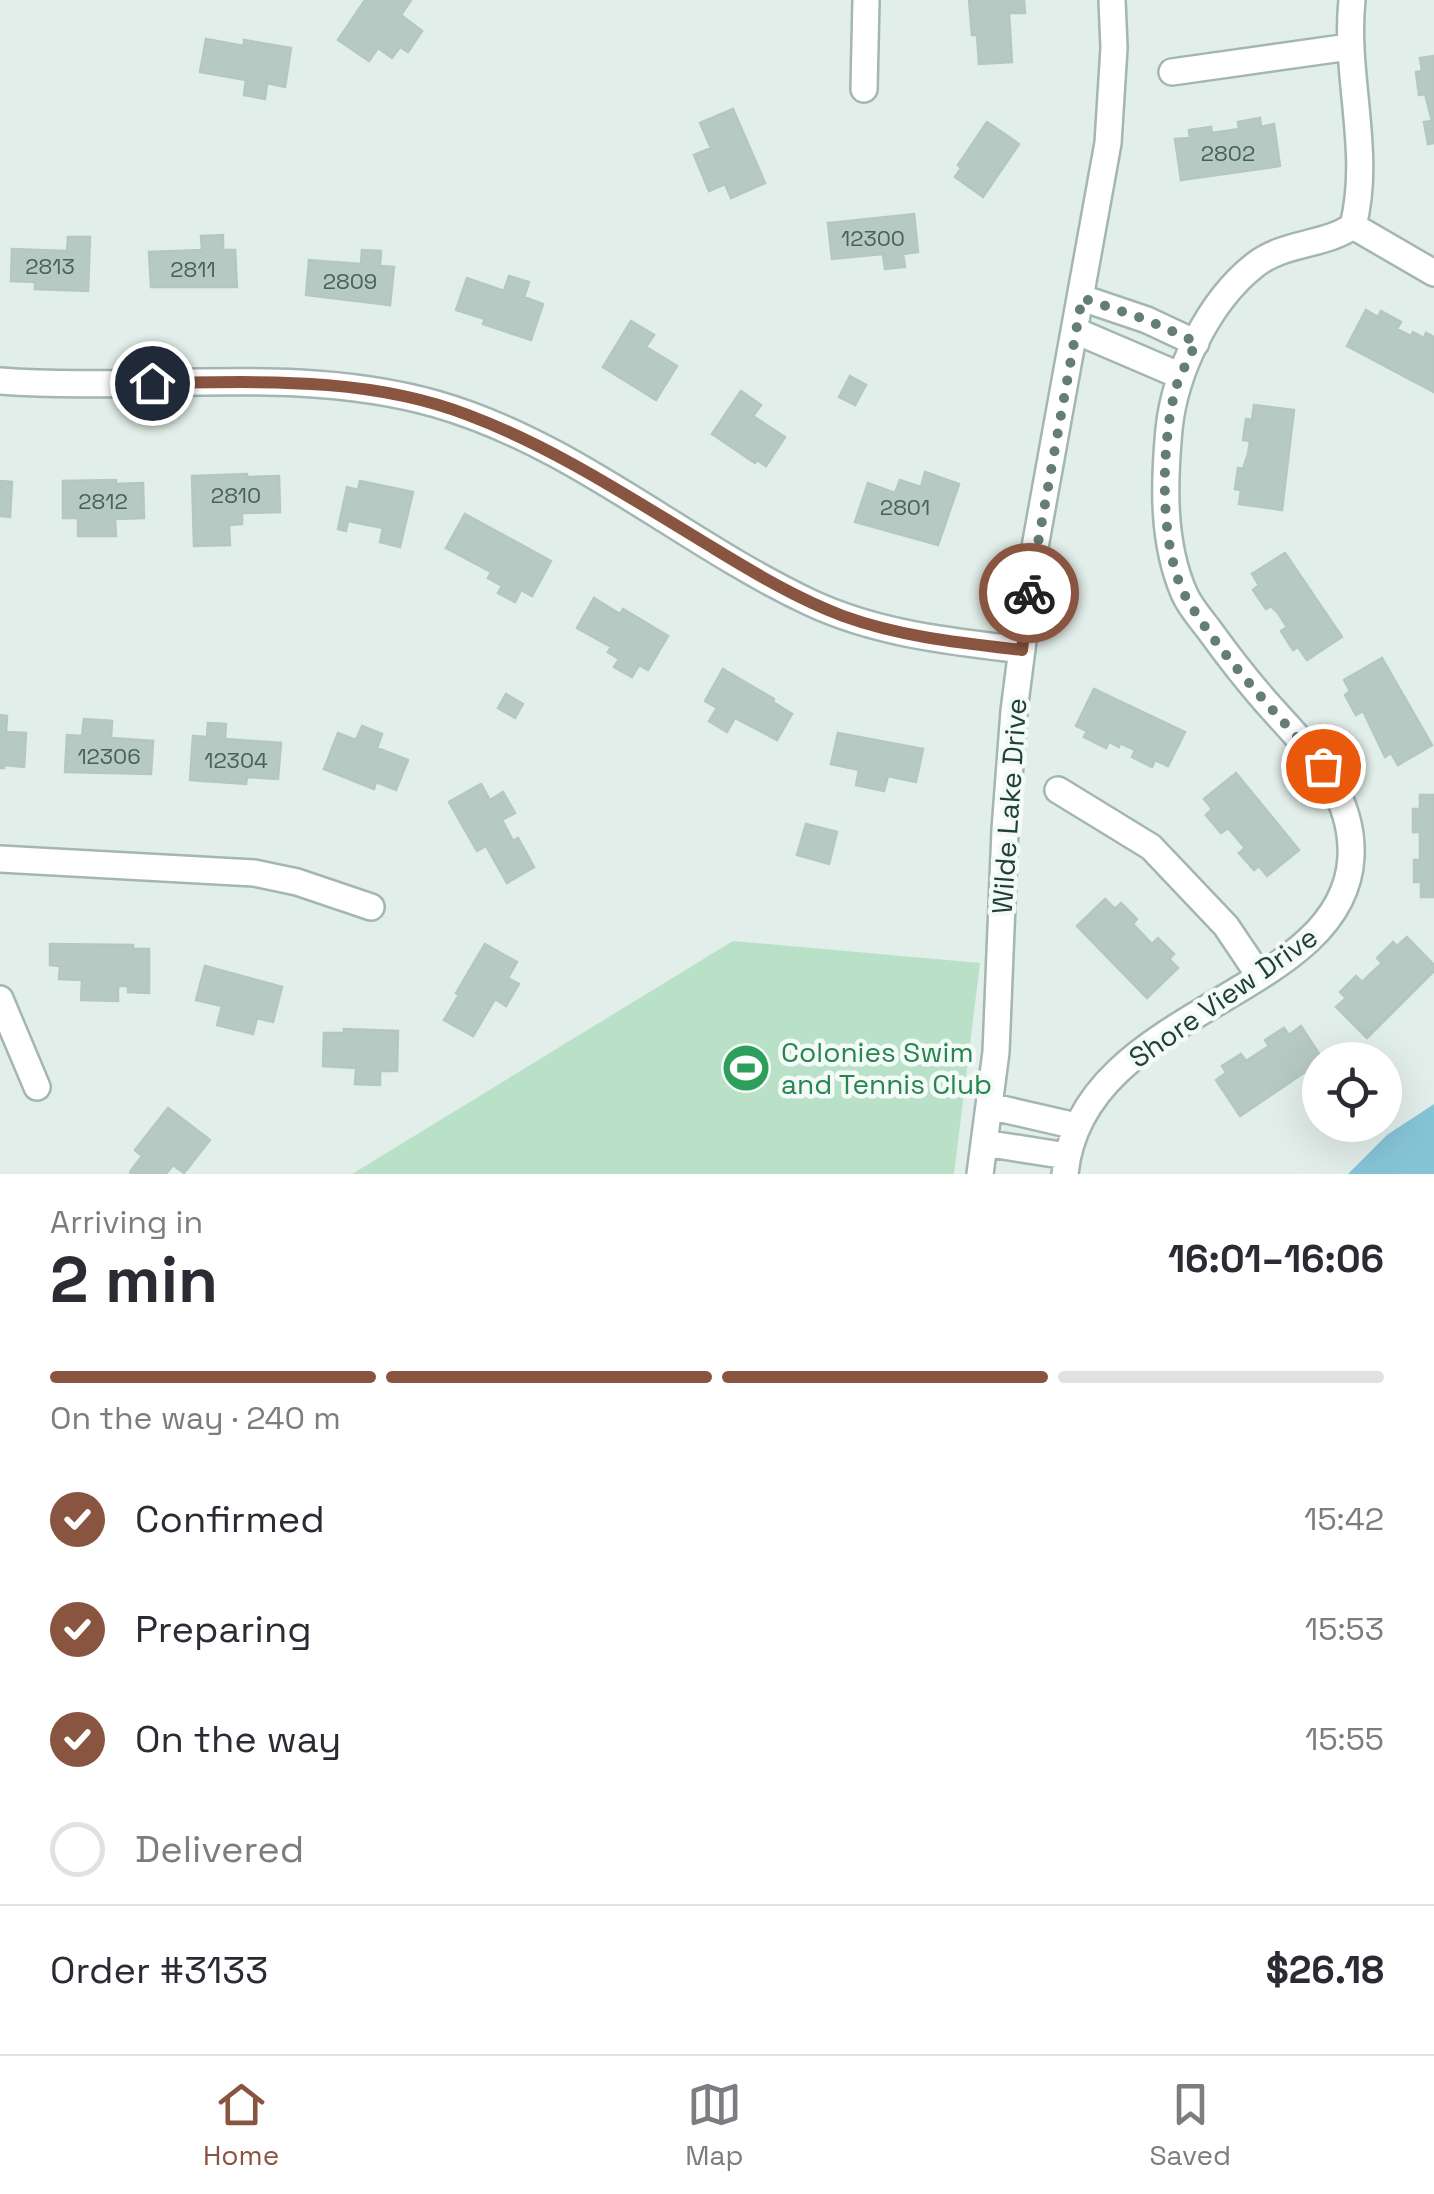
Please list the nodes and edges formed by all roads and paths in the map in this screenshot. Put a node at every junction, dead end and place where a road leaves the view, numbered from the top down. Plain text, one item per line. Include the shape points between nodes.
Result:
1 (866, 0) edge
2 (1112, 0) edge
3 (1352, 0) edge
4 (1349, 47) junction
5 (1172, 72) dead end
6 (864, 89) dead end
7 (1353, 226) junction
8 (1434, 273) edge
9 (1082, 298) junction
10 (1076, 331) junction
11 (1196, 342) junction
12 (1182, 376) junction
13 (0, 382) edge
14 (1022, 650) junction
15 (1058, 790) dead end
16 (0, 859) edge
17 (371, 907) dead end
18 (1259, 975) junction
19 (0, 1000) edge
20 (36, 1087) dead end
21 (989, 1106) junction
22 (1076, 1126) junction
23 (984, 1143) junction
24 (1066, 1165) edge
25 (980, 1174) edge

1 - 6 street
2 - 9 street, Wilde Lake Drive via 1108,144
3 - 4 street
4 - 5 street
4 - 7 street via 1360,157
7 - 8 street
7 - 11 street, Shore View Drive via 1258,262 1225,296
9 - 10 street, Wilde Lake Drive
9 - 11 street
10 - 12 street
10 - 14 street, Wilde Lake Drive
11 - 12 street, Shore View Drive
12 - 18 street, Shore View Drive via 1171,414 1167,524 1186,598 1236,668 1323,766 1350,834 1347,887 1335,912 1297,951
13 - 14 street via 312,384 436,404 533,442 810,602 890,631
14 - 21 street, Wilde Lake Drive
15 - 18 street via 1151,847 1226,926
16 - 17 street via 254,873
18 - 22 street, Shore View Drive via 1124,1065
19 - 20 street
21 - 22 street
21 - 23 street, Wilde Lake Drive
22 - 24 street, Shore View Drive
23 - 24 street
23 - 25 street, Wilde Lake Drive

